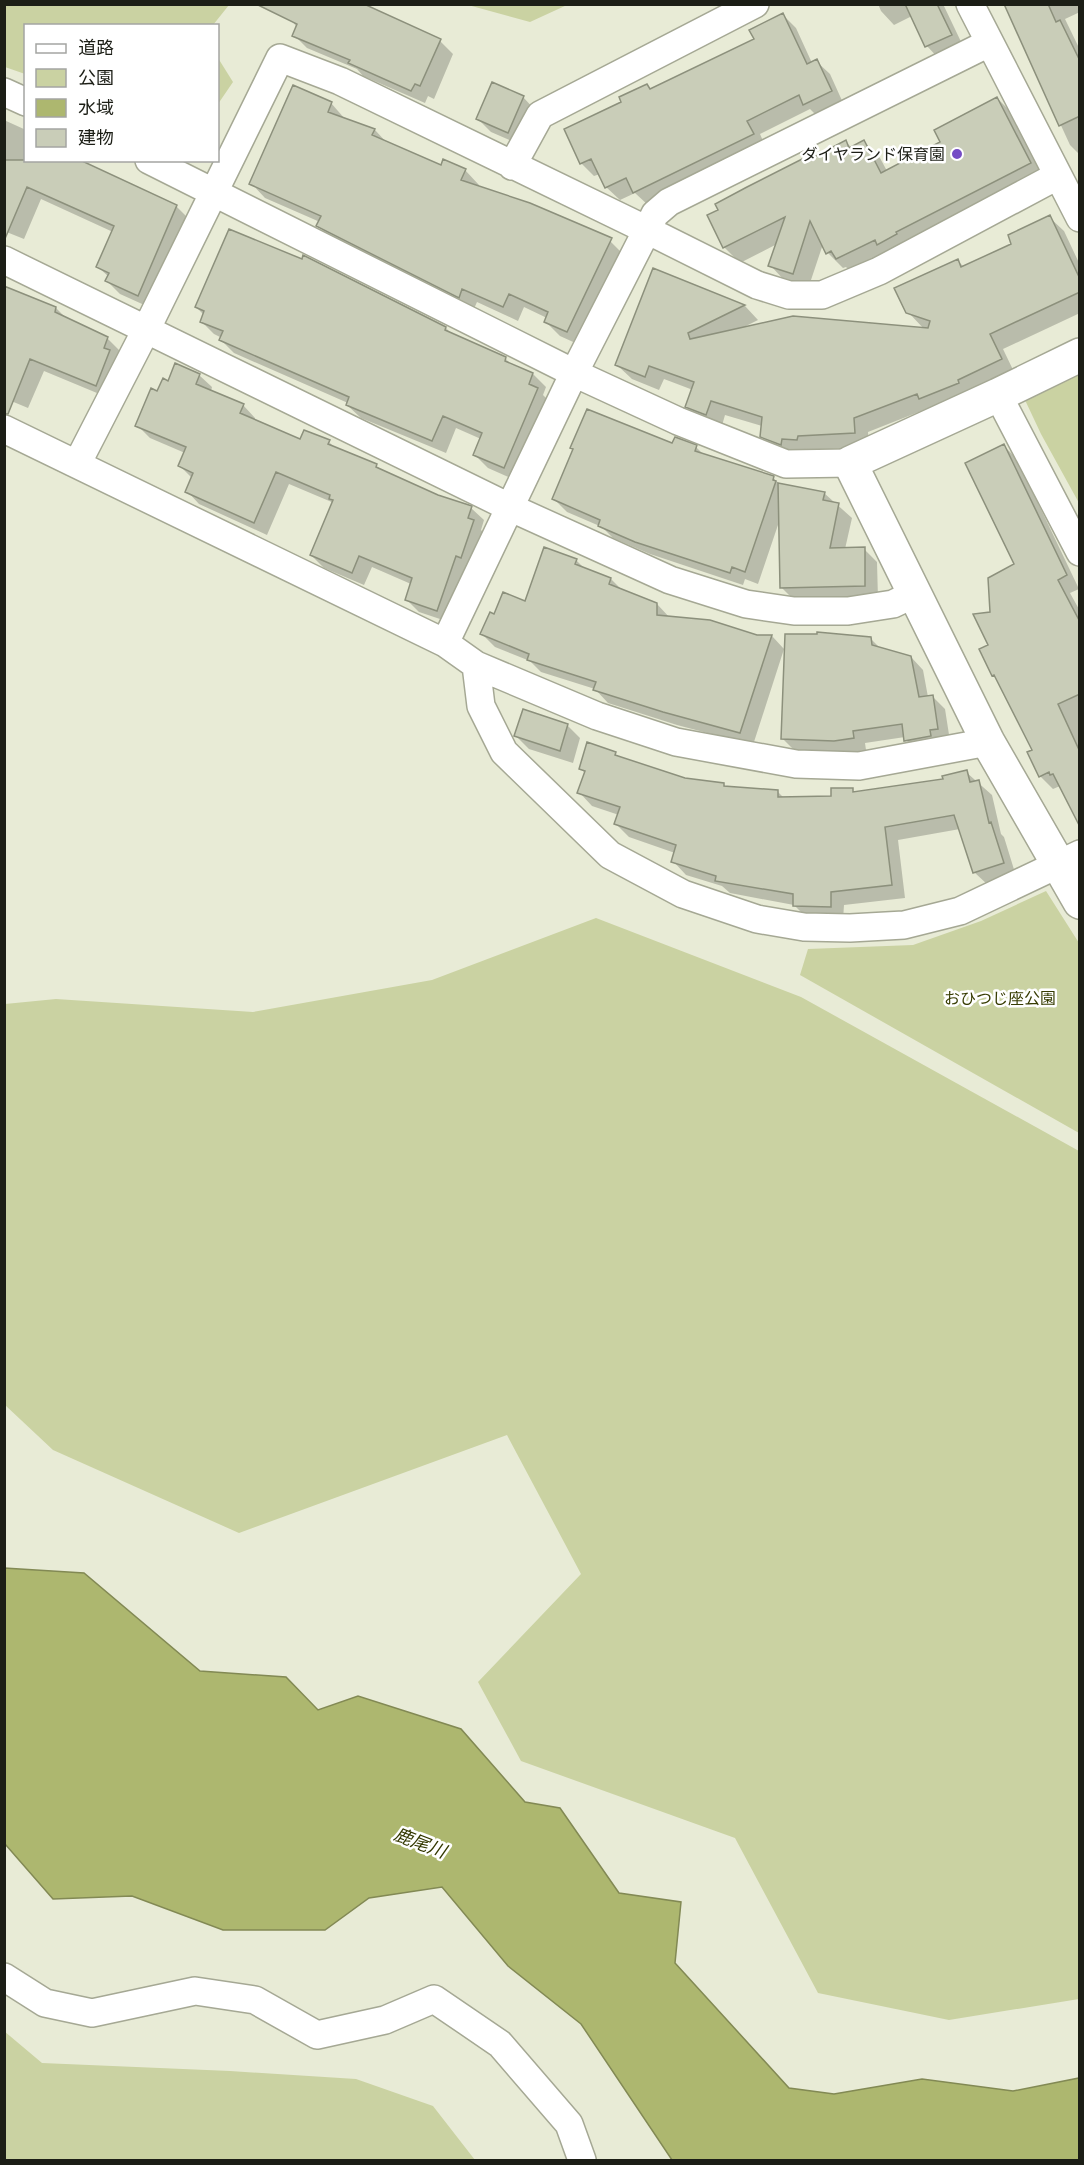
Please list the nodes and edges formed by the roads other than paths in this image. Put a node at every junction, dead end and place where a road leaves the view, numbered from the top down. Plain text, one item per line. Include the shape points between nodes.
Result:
1 (755, 4) edge
2 (970, 4) edge
3 (989, 43) junction
4 (4, 92) edge
5 (24, 101) edge
6 (153, 162) edge
7 (512, 166) junction
8 (1057, 176) junction
9 (214, 192) junction
10 (1080, 218) edge
11 (647, 230) junction
12 (4, 260) edge
13 (146, 330) junction
14 (1080, 355) edge
15 (574, 373) junction
16 (998, 395) junction
17 (4, 429) edge
18 (850, 463) junction
19 (77, 464) junction
20 (509, 507) junction
21 (1080, 552) edge
22 (914, 594) junction
23 (445, 643) junction
24 (476, 665) junction
25 (988, 742) junction
26 (1069, 860) edge
27 (1080, 902) edge
28 (4, 1977) edge
29 (582, 2160) edge

1 - 7 street via 540,115
2 - 3 street
3 - 8 street
3 - 11 street via 669,202 655,214
4 - 5 street
6 - 9 street
7 - 9 street via 340,81 280,58
7 - 11 street
8 - 10 street
8 - 11 street via 879,271 822,296 789,295 757,285
9 - 13 street
9 - 15 street
11 - 15 street
12 - 13 street
13 - 19 street
13 - 20 street
14 - 16 street
15 - 18 street via 678,421 786,464
15 - 20 street
16 - 18 street
16 - 21 street
17 - 19 street
18 - 22 street
19 - 23 street
20 - 22 street via 670,580 746,604 794,611 848,611 893,604
20 - 23 street
22 - 25 street
23 - 24 street
24 - 25 street via 597,716 676,742 796,764 859,766
24 - 26 street via 481,706 504,753 610,855 683,894 757,919 804,927 904,925 960,911
25 - 26 street
26 - 27 street
28 - 29 street via 45,2003 92,2013 195,1991 255,2000 317,2035 385,2020 434,1999 500,2044 568,2124

